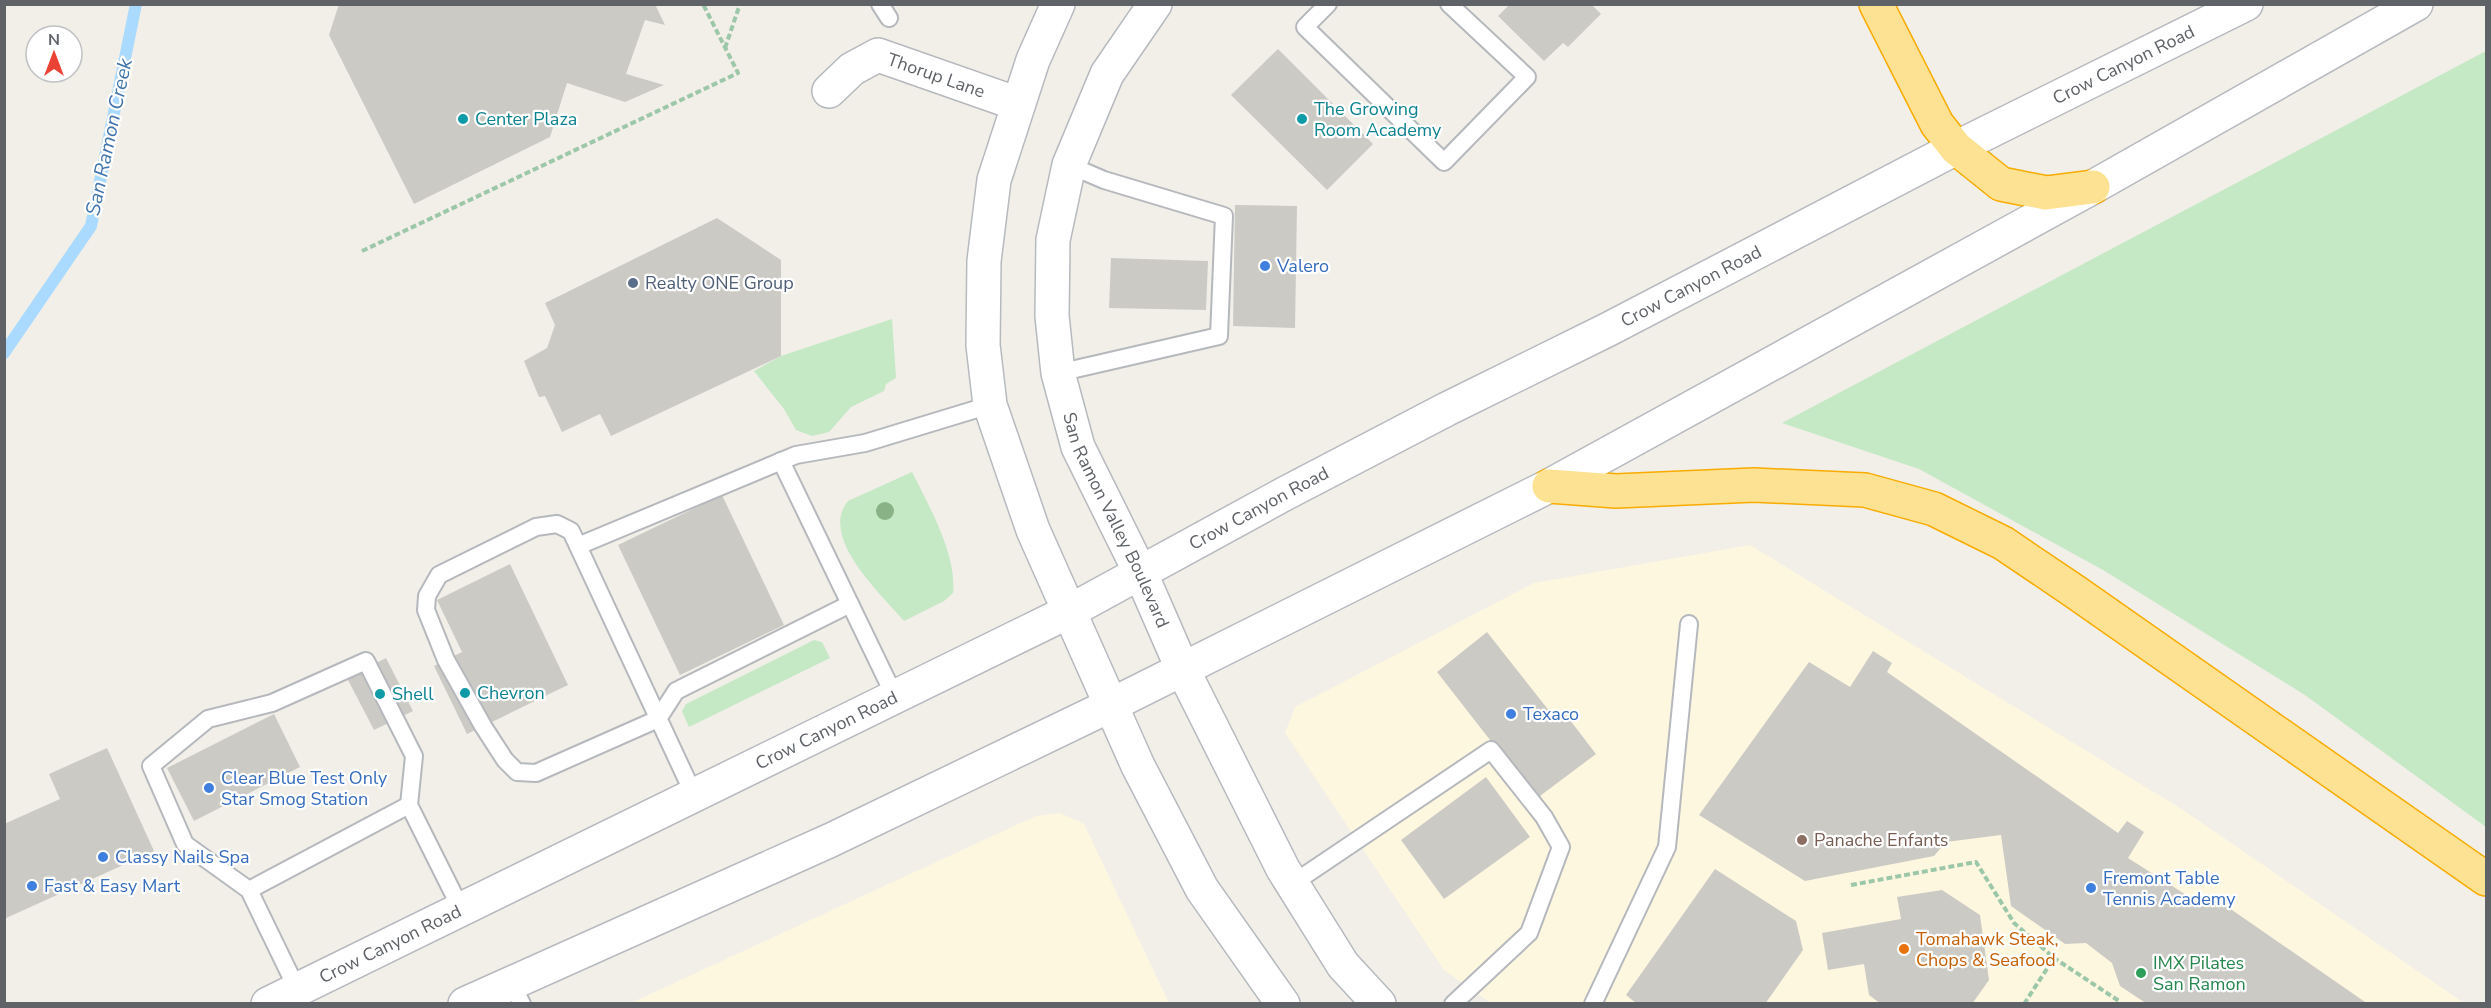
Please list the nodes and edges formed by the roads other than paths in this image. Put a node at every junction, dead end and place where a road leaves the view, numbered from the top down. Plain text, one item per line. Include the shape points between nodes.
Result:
1 (1058, 4) edge
2 (1155, 4) edge
3 (1328, 4) edge
4 (1449, 4) edge
5 (1876, 4) edge
6 (2246, 4) edge
7 (2416, 4) edge
8 (829, 91) dead end
9 (1018, 104) junction
10 (1956, 148) junction
11 (1069, 165) junction
12 (2093, 188) junction
13 (1058, 373) junction
14 (990, 405) junction
15 (781, 461) junction
16 (1549, 486) junction
17 (574, 538) junction
18 (1141, 574) junction
19 (850, 604) junction
20 (1070, 611) junction
21 (1689, 624) dead end
22 (1182, 668) junction
23 (895, 697) junction
24 (1111, 705) junction
25 (658, 719) junction
26 (694, 795) junction
27 (408, 805) junction
28 (2487, 879) edge
29 (1292, 884) junction
30 (249, 891) junction
31 (461, 909) junction
32 (297, 989) junction
33 (516, 993) edge
34 (268, 1004) edge
35 (465, 1004) edge
36 (1283, 1004) edge
37 (1379, 1004) edge
38 (1454, 1004) edge
39 (1593, 1004) edge

1 - 9 main road
2 - 11 main road, San Ramon Valley Boulevard via 1107,74
3 - 4 lane via 1305,27 1444,162 1527,77
5 - 10 highway via 1937,124
6 - 10 main road, Crow Canyon Road
7 - 12 main road
8 - 9 main road, Thorup Lane via 852,69 878,55
9 - 14 main road via 994,180 984,261 983,345
10 - 12 highway via 2001,184 2046,194
10 - 18 main road, Crow Canyon Road via 1286,493
11 - 13 main road, San Ramon Valley Boulevard via 1053,240 1052,316
11 - 13 lane via 1104,180 1224,216 1220,325 1219,336
12 - 16 main road
13 - 18 main road, San Ramon Valley Boulevard via 1078,447
14 - 15 lane via 865,443
14 - 20 main road via 1033,530
15 - 17 lane
15 - 19 lane
16 - 22 main road
16 - 28 highway via 1616,491 1754,485 1865,490 1934,509 2003,543
17 - 25 lane
17 - 25 lane via 556,524 536,527 439,575 427,596 426,610 446,660 483,726 517,772 536,773
18 - 20 main road, Crow Canyon Road
18 - 22 main road, San Ramon Valley Boulevard
19 - 23 lane
19 - 25 lane via 676,691
20 - 23 main road, Crow Canyon Road
20 - 24 main road
21 - 39 lane via 1667,847
22 - 24 main road
22 - 29 main road, San Ramon Valley Boulevard
23 - 26 main road, Crow Canyon Road
24 - 33 main road
24 - 36 main road via 1202,889
25 - 26 lane
26 - 31 main road, Crow Canyon Road
27 - 30 lane
27 - 30 lane via 414,756 366,661 272,703 208,719 151,766 185,844
27 - 31 lane
29 - 37 main road, San Ramon Valley Boulevard via 1343,965
29 - 38 lane via 1491,750 1544,817 1561,847 1529,933
30 - 32 lane
31 - 32 main road, Crow Canyon Road
32 - 34 main road, Crow Canyon Road
33 - 35 main road

